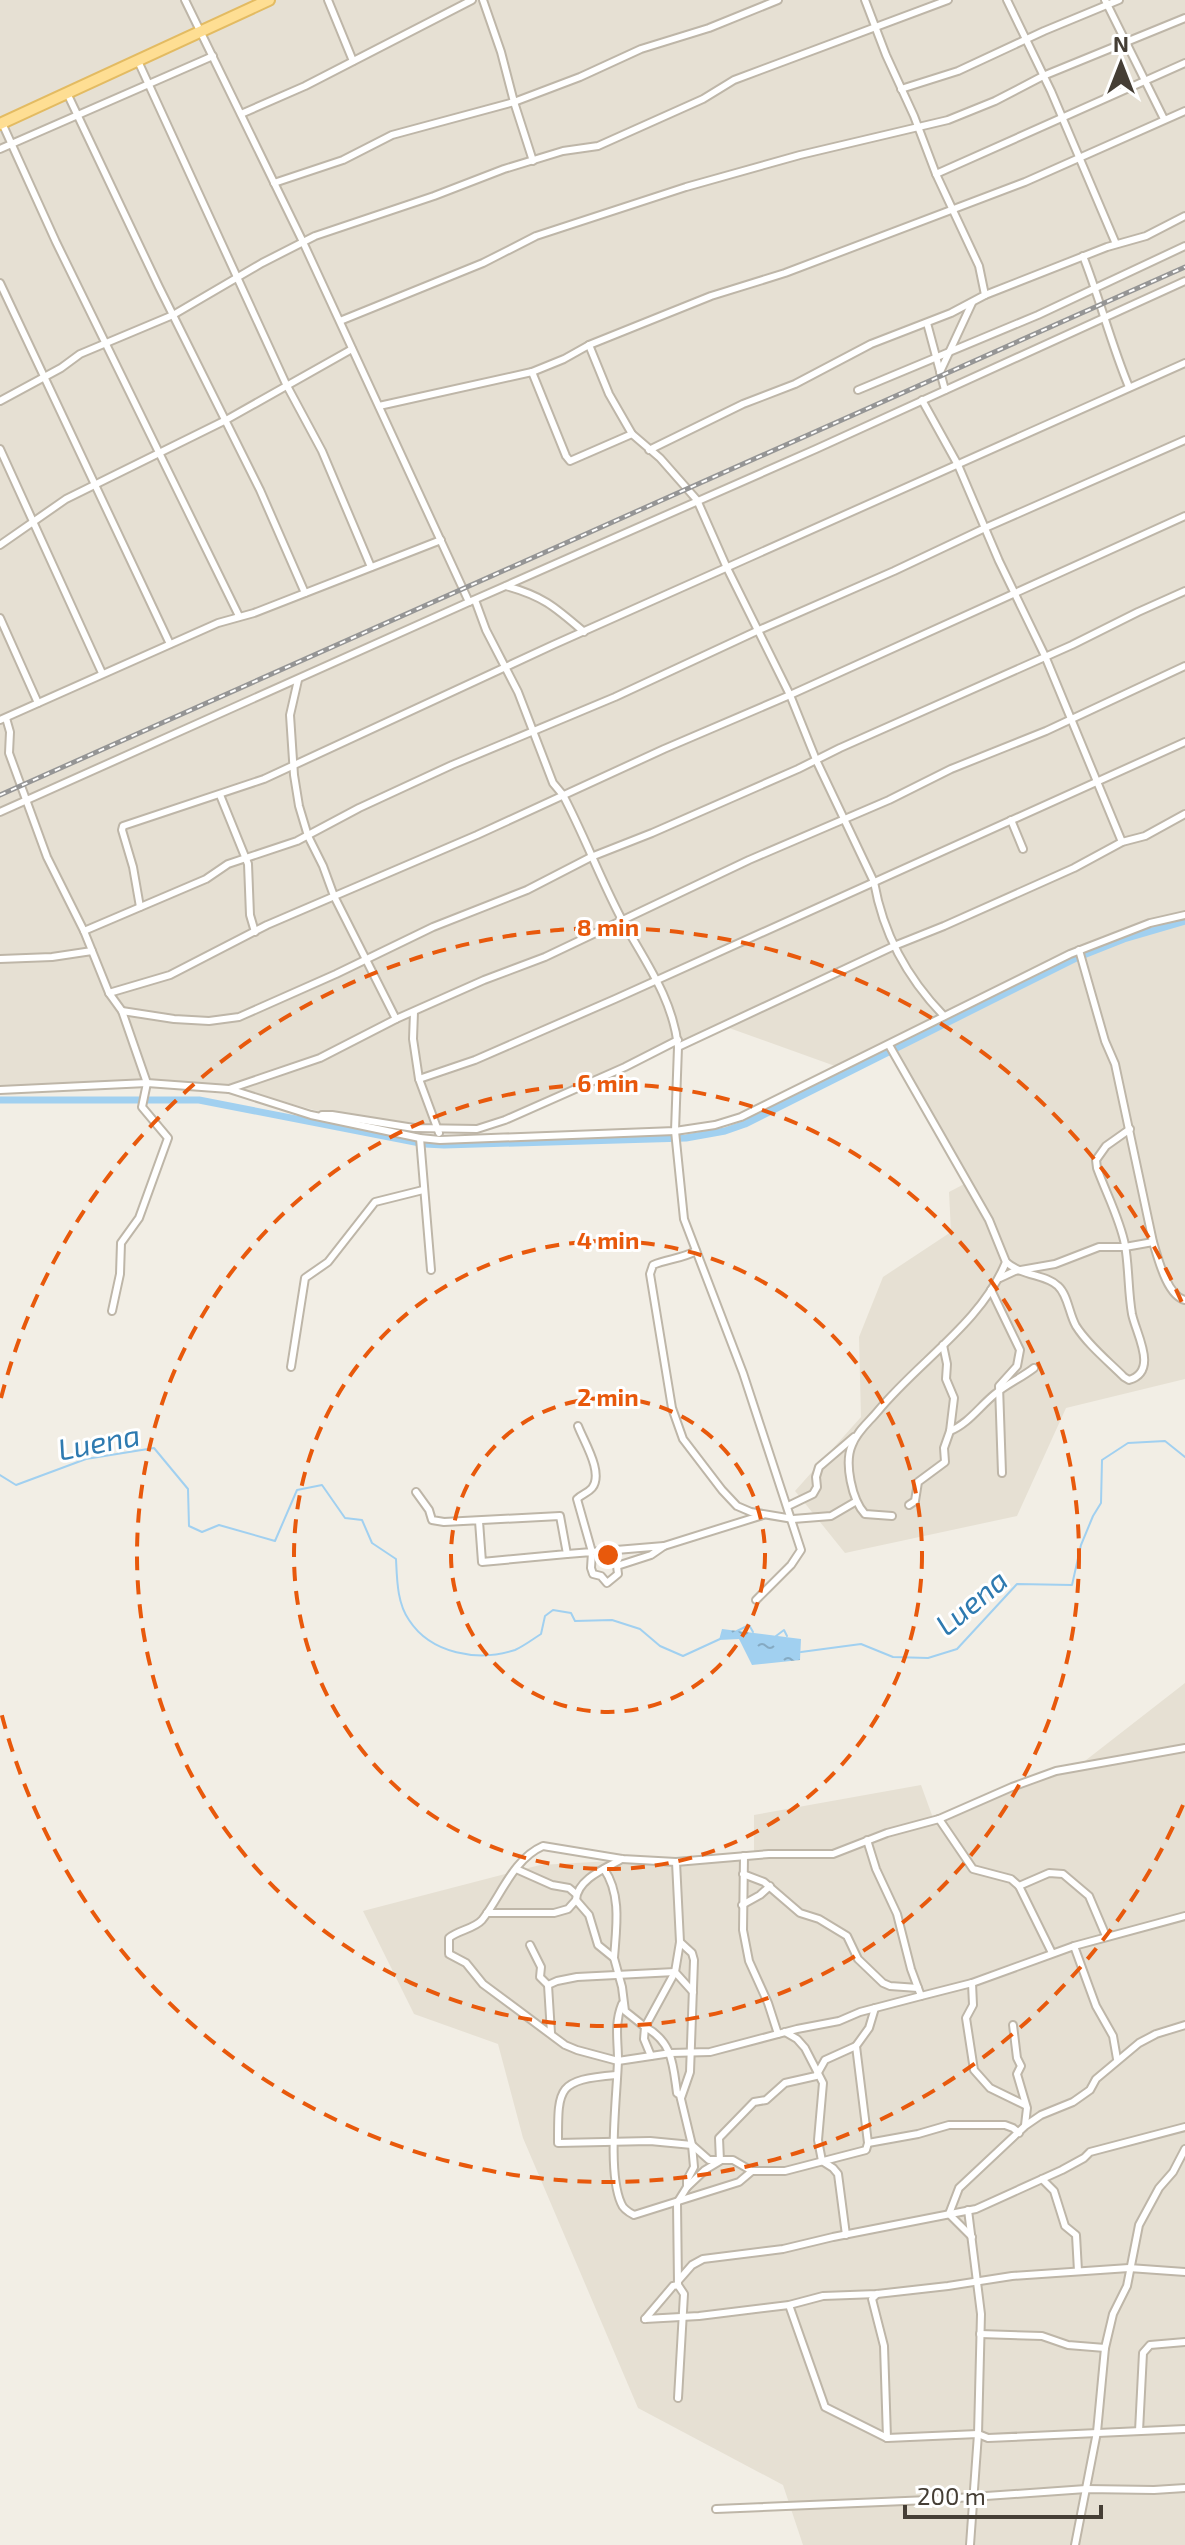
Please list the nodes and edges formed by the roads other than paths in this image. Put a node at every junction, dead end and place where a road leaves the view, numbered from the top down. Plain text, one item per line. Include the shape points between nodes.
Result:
1 (185, 0) edge
2 (269, 0) edge
3 (328, 0) edge
4 (472, 0) edge
5 (483, 0) edge
6 (778, 0) edge
7 (865, 0) edge
8 (948, 0) edge
9 (1007, 0) edge
10 (1119, 0) edge
11 (1106, 3) edge
12 (1185, 18) edge
13 (875, 29) junction
14 (201, 31) junction
15 (1027, 39) junction
16 (1127, 40) junction
17 (213, 56) junction
18 (138, 61) junction
19 (353, 61) junction
20 (1185, 63) edge
21 (1043, 76) junction
22 (1146, 79) junction
23 (148, 84) junction
24 (901, 89) junction
25 (67, 93) junction
26 (514, 102) junction
27 (1185, 111) edge
28 (77, 114) junction
29 (241, 114) junction
30 (1062, 118) junction
31 (1164, 119) junction
32 (1, 124) edge
33 (918, 127) junction
34 (11, 144) junction
35 (0, 149) edge
36 (1079, 156) junction
37 (533, 161) junction
38 (936, 174) junction
39 (274, 183) junction
40 (952, 208) junction
41 (1185, 216) edge
42 (303, 242) junction
43 (1116, 244) junction
44 (1185, 246) edge
45 (1083, 256) junction
46 (237, 277) junction
47 (1185, 281) edge
48 (0, 283) edge
49 (1096, 289) junction
50 (985, 295) junction
51 (972, 303) junction
52 (173, 315) junction
53 (1105, 317) junction
54 (340, 321) junction
55 (927, 323) junction
56 (106, 343) junction
57 (589, 345) junction
58 (352, 349) junction
59 (951, 350) junction
60 (937, 357) junction
61 (1185, 363) edge
62 (532, 372) junction
63 (940, 372) junction
64 (45, 377) junction
65 (286, 384) junction
66 (1129, 387) junction
67 (858, 390) dead end
68 (945, 390) junction
69 (922, 400) junction
70 (0, 401) edge
71 (379, 406) junction
72 (226, 420) junction
73 (632, 434) junction
74 (1185, 440) edge
75 (0, 449) edge
76 (649, 450) junction
77 (161, 453) junction
78 (958, 465) junction
79 (96, 485) junction
80 (697, 500) junction
81 (1185, 516) edge
82 (33, 523) junction
83 (985, 528) junction
84 (441, 540) junction
85 (0, 545) edge
86 (371, 567) junction
87 (727, 568) junction
88 (506, 586) junction
89 (1185, 591) edge
90 (1014, 592) junction
91 (305, 593) junction
92 (472, 601) junction
93 (239, 616) junction
94 (0, 618) edge
95 (759, 630) junction
96 (584, 632) junction
97 (170, 644) junction
98 (1045, 656) junction
99 (1185, 666) edge
100 (505, 667) junction
101 (102, 673) junction
102 (298, 680) junction
103 (790, 695) junction
104 (38, 703) junction
105 (3, 719) edge
106 (1070, 719) junction
107 (532, 732) junction
108 (1185, 742) edge
109 (816, 759) junction
110 (293, 766) junction
111 (1095, 781) junction
112 (220, 795) junction
113 (563, 795) junction
114 (27, 800) junction
115 (0, 812) edge
116 (1185, 814) edge
117 (844, 819) junction
118 (1011, 820) junction
119 (308, 836) junction
120 (1122, 842) junction
121 (1023, 849) dead end
122 (246, 857) junction
123 (591, 857) junction
124 (874, 882) junction
125 (334, 896) junction
126 (140, 907) junction
127 (1185, 915) edge
128 (623, 921) junction
129 (84, 931) junction
130 (255, 932) junction
131 (894, 946) junction
132 (1079, 950) junction
133 (92, 951) junction
134 (365, 958) junction
135 (0, 959) edge
136 (657, 980) junction
137 (109, 993) junction
138 (122, 1011) junction
139 (414, 1012) junction
140 (944, 1016) junction
141 (396, 1019) junction
142 (678, 1043) junction
143 (889, 1045) junction
144 (419, 1079) junction
145 (147, 1083) junction
146 (229, 1089) junction
147 (0, 1090) edge
148 (311, 1115) junction
149 (1130, 1129) junction
150 (439, 1130) junction
151 (675, 1131) junction
152 (420, 1138) junction
153 (440, 1140) junction
154 (423, 1190) junction
155 (1153, 1242) junction
156 (1125, 1247) junction
157 (696, 1251) junction
158 (1006, 1262) junction
159 (431, 1270) dead end
160 (1015, 1271) junction
161 (1000, 1278) junction
162 (991, 1290) junction
163 (1185, 1300) edge
164 (112, 1311) dead end
165 (943, 1345) junction
166 (291, 1367) dead end
167 (1034, 1368) dead end
168 (999, 1391) junction
169 (578, 1426) dead end
170 (950, 1431) junction
171 (857, 1435) junction
172 (1002, 1473) dead end
173 (416, 1492) dead end
174 (855, 1502) junction
175 (909, 1505) dead end
176 (788, 1506) junction
177 (768, 1514) junction
178 (892, 1516) dead end
179 (793, 1519) junction
180 (479, 1521) junction
181 (664, 1546) junction
182 (592, 1552) junction
183 (567, 1554) junction
184 (756, 1600) dead end
185 (1185, 1748) edge
186 (939, 1819) junction
187 (867, 1840) junction
188 (744, 1856) junction
189 (622, 1859) junction
190 (676, 1862) junction
191 (516, 1869) junction
192 (604, 1869) junction
193 (743, 1874) junction
194 (770, 1886) junction
195 (1019, 1886) junction
196 (576, 1897) junction
197 (742, 1905) junction
198 (487, 1913) junction
199 (1185, 1916) edge
200 (1106, 1936) junction
201 (680, 1942) junction
202 (530, 1945) dead end
203 (1074, 1946) junction
204 (1052, 1953) junction
205 (614, 1958) junction
206 (675, 1972) junction
207 (619, 1976) junction
208 (972, 1983) junction
209 (548, 1985) junction
210 (693, 1992) junction
211 (919, 1992) junction
212 (622, 2004) junction
213 (875, 2008) junction
214 (1013, 2025) dead end
215 (1185, 2025) edge
216 (645, 2027) junction
217 (551, 2033) junction
218 (781, 2033) junction
219 (856, 2046) junction
220 (691, 2052) junction
221 (671, 2053) junction
222 (651, 2056) junction
223 (1117, 2059) junction
224 (618, 2061) junction
225 (818, 2074) junction
226 (616, 2075) junction
227 (681, 2098) junction
228 (1026, 2107) junction
229 (1041, 2115) junction
230 (1025, 2126) junction
231 (1185, 2127) edge
232 (1019, 2133) junction
233 (615, 2143) junction
234 (868, 2143) junction
235 (692, 2145) junction
236 (1185, 2149) edge
237 (720, 2161) junction
238 (822, 2161) junction
239 (1185, 2163) edge
240 (752, 2171) junction
241 (1173, 2172) junction
242 (1042, 2179) junction
243 (687, 2187) junction
244 (677, 2203) junction
245 (968, 2210) junction
246 (949, 2214) junction
247 (846, 2235) junction
248 (972, 2237) junction
249 (1129, 2268) junction
250 (1078, 2271) junction
251 (1185, 2272) edge
252 (978, 2281) junction
253 (678, 2283) junction
254 (877, 2294) junction
255 (789, 2305) junction
256 (683, 2317) junction
257 (980, 2334) junction
258 (1185, 2342) edge
259 (1105, 2348) junction
260 (678, 2398) dead end
261 (1185, 2429) edge
262 (1139, 2431) junction
263 (1097, 2432) junction
264 (978, 2434) junction
265 (887, 2438) junction
266 (1185, 2488) edge
267 (1086, 2489) junction
268 (974, 2497) junction
269 (716, 2509) dead end
270 (970, 2545) edge
271 (1075, 2545) edge

1 - 14 street
2 - 14 main road
3 - 19 street
4 - 19 street
5 - 26 street
6 - 26 street
7 - 13 street
8 - 13 street
9 - 15 street
10 - 11 street
11 - 15 street
11 - 16 street
12 - 16 street
13 - 24 street
13 - 37 street via 734,80 598,146
14 - 17 street
14 - 18 main road
15 - 21 street
15 - 24 street via 958,71
16 - 21 street
16 - 22 street
17 - 23 street
17 - 29 street
18 - 23 street
18 - 25 main road
19 - 29 street
20 - 22 street
21 - 30 street
21 - 33 street via 995,101
22 - 30 street
22 - 31 street
23 - 28 street
23 - 46 street
24 - 33 street
25 - 28 street
25 - 32 main road
26 - 37 street
26 - 39 street via 392,135 343,160
27 - 31 street
28 - 34 street
28 - 52 street
29 - 39 street
30 - 36 street
30 - 38 street
31 - 36 street
32 - 34 street
33 - 38 street
33 - 54 street via 686,187 536,236
34 - 35 street
34 - 56 street
36 - 40 street
36 - 43 street
37 - 42 street
38 - 40 street
39 - 42 street
40 - 50 street via 979,266
40 - 57 street
41 - 43 street
42 - 46 street
42 - 54 street
43 - 45 street
44 - 49 street
45 - 49 street
45 - 50 street
46 - 52 street
46 - 65 street
47 - 53 street
48 - 64 street
49 - 53 street
49 - 59 street
50 - 51 street
51 - 55 street
51 - 59 street
52 - 56 street
52 - 72 street
53 - 66 street
53 - 68 street
54 - 58 street
55 - 60 street
55 - 76 street via 871,344
56 - 64 street
56 - 77 street
57 - 62 street
57 - 73 street
58 - 65 street
58 - 71 street
59 - 60 street
59 - 63 street
60 - 63 street
60 - 67 street
61 - 66 street
62 - 71 street
62 - 73 street via 570,461
63 - 68 street
64 - 70 street
64 - 79 street
65 - 72 street
65 - 86 street via 322,451
66 - 78 street
68 - 69 street
69 - 78 street
69 - 80 street
71 - 84 street
72 - 77 street
72 - 91 street
73 - 76 street
74 - 83 street
75 - 82 street
76 - 80 street
77 - 79 street
77 - 93 street
78 - 83 street
78 - 87 street
79 - 82 street
79 - 97 street
80 - 87 street
80 - 88 street
81 - 90 street
82 - 85 street
82 - 101 street
83 - 90 street
83 - 95 street
84 - 86 street
84 - 92 street
86 - 91 street
87 - 95 street
87 - 96 street
88 - 92 street
88 - 96 street via 551,603
89 - 98 street
90 - 98 street
90 - 103 street
91 - 93 street
92 - 100 street
92 - 102 street
93 - 97 street
94 - 104 street
95 - 103 street
95 - 107 street
96 - 100 street
97 - 101 street
98 - 106 street
98 - 109 street
99 - 106 street
100 - 107 street
100 - 110 street
101 - 104 street
102 - 110 street via 290,715
102 - 114 street
103 - 109 street
103 - 113 street
104 - 105 street
105 - 114 street
106 - 111 street
106 - 117 street
107 - 113 street
107 - 119 street
108 - 111 street
109 - 117 street
109 - 123 street
110 - 112 street
110 - 119 street
111 - 118 street
111 - 120 street
112 - 122 street
112 - 126 street via 122,828
113 - 123 street
113 - 125 street
114 - 115 street
114 - 129 street via 47,857
116 - 120 street
117 - 124 street
117 - 128 street
118 - 121 street
118 - 124 street
119 - 122 street
119 - 125 street
120 - 131 street
122 - 126 street
122 - 130 street
123 - 128 street
123 - 134 street via 527,890
124 - 131 street
124 - 136 street
125 - 130 street
125 - 134 street
126 - 129 street
127 - 132 street
128 - 136 street
128 - 139 street
129 - 133 street
130 - 137 street via 170,975
131 - 140 street via 916,984
131 - 142 street
132 - 140 street
132 - 149 street
133 - 135 street
133 - 137 street
134 - 138 street via 239,1017 209,1021
134 - 141 street
136 - 142 street
136 - 144 street
137 - 138 street
138 - 145 street
139 - 141 street
139 - 144 street
140 - 143 street
141 - 146 street via 320,1058
142 - 150 street via 495,1124
142 - 151 street
143 - 151 street via 741,1117
143 - 158 street via 989,1220
144 - 150 street
145 - 146 street
145 - 147 street
145 - 164 street via 142,1107 168,1141 139,1218 121,1243
146 - 148 street
148 - 150 street
148 - 152 street
149 - 155 street
149 - 156 street via 1096,1160
150 - 153 street
151 - 153 street
151 - 157 street via 682,1208
152 - 153 street
152 - 154 street
154 - 159 street
154 - 166 street via 375,1202 328,1262 305,1278
155 - 156 street
155 - 163 street via 1174,1295
156 - 160 street via 1099,1247 1055,1264
156 - 160 street via 1133,1315 1144,1350 1142,1372 1129,1380 1076,1326 1060,1287
157 - 176 street
157 - 177 street via 653,1265 650,1274 672,1408 683,1439 722,1490 737,1506
158 - 160 street
158 - 161 street
160 - 161 street
161 - 162 street
162 - 165 street
162 - 168 street via 1020,1350 1017,1366
165 - 170 street via 954,1398
165 - 171 street
167 - 168 street
168 - 170 street
168 - 172 street
169 - 182 street via 597,1474 595,1485 577,1499
170 - 175 street via 945,1462 918,1482 915,1501
171 - 174 street via 848,1457
171 - 176 street via 819,1467 813,1494
173 - 180 street via 432,1520
174 - 178 street via 865,1514
174 - 179 street via 831,1516
176 - 179 street
177 - 179 street
177 - 181 street
179 - 184 street via 801,1550
180 - 183 street via 560,1516
180 - 183 street via 482,1562
181 - 182 street
181 - 182 street via 617,1566 618,1574 607,1583 593,1574
182 - 183 street
185 - 186 street via 1056,1771
186 - 187 street
186 - 195 street via 973,1869
187 - 188 street via 833,1854
187 - 211 street via 897,1914
188 - 190 street
188 - 193 street
189 - 190 street
189 - 191 street via 543,1846
189 - 192 street
190 - 201 street
191 - 196 street via 569,1888
191 - 198 street
192 - 196 street via 583,1884
192 - 205 street via 617,1911
193 - 194 street
193 - 197 street
194 - 197 street
194 - 211 street via 800,1913 849,1938 860,1962 883,1983
195 - 200 street via 1049,1873 1063,1874 1089,1896
195 - 204 street
196 - 198 street via 568,1909 554,1913
196 - 205 street via 589,1915 598,1945
197 - 218 street via 749,1961
198 - 217 street via 449,1938 449,1954
199 - 200 street
200 - 203 street
201 - 206 street
201 - 210 street via 694,1956
202 - 209 street via 540,1977
203 - 204 street
203 - 223 street via 1113,2036
204 - 208 street
205 - 207 street
206 - 207 street
206 - 210 street
206 - 216 street
207 - 209 street via 577,1977
207 - 212 street
208 - 211 street
208 - 228 street via 973,2005 966,2018 974,2070 993,2091
209 - 217 street
210 - 220 street
211 - 213 street
212 - 216 street
212 - 224 street
213 - 218 street
213 - 219 street via 873,2022
214 - 228 street
215 - 223 street via 1156,2034
216 - 221 street
216 - 222 street
217 - 224 street via 572,2048
218 - 220 street via 725,2050
218 - 225 street via 801,2043
219 - 225 street via 825,2060
219 - 234 street
220 - 221 street
220 - 227 street
221 - 222 street
221 - 227 street
222 - 224 street
223 - 229 street via 1090,2090
224 - 226 street
225 - 237 street via 785,2083 766,2100 754,2102 719,2138
225 - 238 street via 824,2087 818,2140
226 - 233 street
226 - 233 street via 570,2083 558,2108 558,2143
227 - 235 street
228 - 229 street
228 - 230 street
229 - 230 street
230 - 232 street
231 - 242 street via 1100,2148
232 - 234 street via 1005,2125 949,2125
232 - 246 street via 959,2188
233 - 235 street
233 - 244 street via 619,2198 627,2211 641,2214
234 - 238 street via 863,2152
235 - 237 street via 709,2160
235 - 243 street via 694,2170
236 - 241 street
237 - 240 street via 733,2160
237 - 243 street
238 - 240 street via 781,2172
238 - 247 street via 838,2174
239 - 241 street
240 - 244 street via 739,2182
241 - 249 street via 1145,2210
242 - 245 street
242 - 250 street via 1054,2191 1065,2226 1076,2235
243 - 244 street
244 - 253 street
245 - 246 street
245 - 248 street
246 - 247 street
246 - 248 street
247 - 253 street via 703,2259
248 - 252 street
249 - 250 street
249 - 251 street
249 - 259 street
250 - 252 street
252 - 254 street
252 - 257 street
253 - 256 street via 684,2294
253 - 256 street via 645,2318
254 - 255 street via 823,2296
254 - 265 street via 872,2299 884,2350
255 - 256 street
255 - 265 street via 825,2407
256 - 260 street
257 - 259 street via 1042,2336
257 - 264 street
258 - 262 street via 1154,2344 1143,2353
259 - 263 street
261 - 262 street
262 - 263 street
263 - 264 street via 988,2438
263 - 267 street
264 - 265 street
264 - 268 street
266 - 267 street
267 - 268 street
267 - 271 street
268 - 269 street
268 - 270 street

